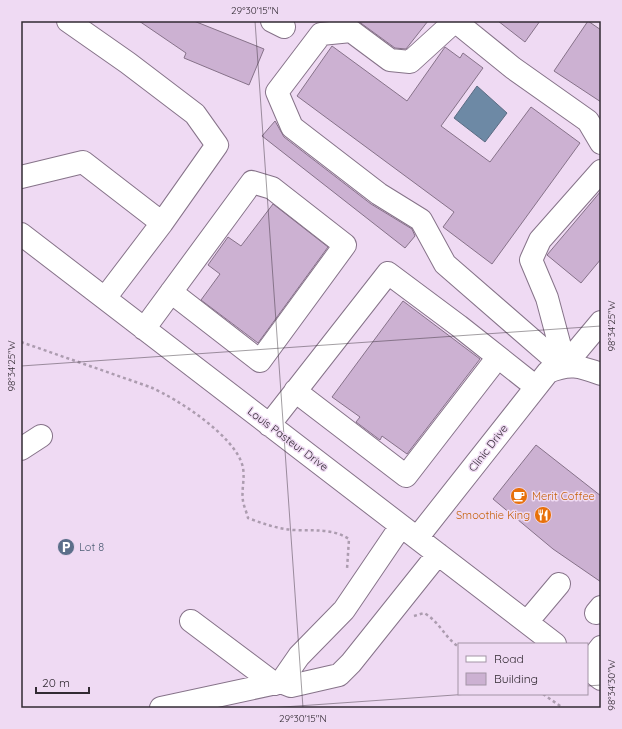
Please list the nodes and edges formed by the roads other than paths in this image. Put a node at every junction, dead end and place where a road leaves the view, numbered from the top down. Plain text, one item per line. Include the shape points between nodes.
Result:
1 (68, 21) edge
2 (455, 21) edge
3 (601, 143) edge
4 (601, 171) edge
5 (21, 177) edge
6 (162, 223) junction
7 (21, 234) edge
8 (171, 292) junction
9 (104, 298) junction
10 (601, 322) edge
11 (144, 329) junction
12 (498, 357) junction
13 (565, 366) junction
14 (601, 374) edge
15 (536, 387) junction
16 (295, 391) junction
17 (269, 425) junction
18 (41, 436) dead end
19 (21, 449) edge
20 (409, 532) junction
21 (438, 554) junction
22 (560, 584) dead end
23 (191, 621) dead end
24 (527, 622) junction
25 (554, 643) edge
26 (601, 647) edge
27 (588, 664) edge
28 (588, 669) edge
29 (601, 679) edge
30 (278, 683) junction
31 (161, 708) edge

1 - 6 street via 195,114 217,145
2 - 3 street via 513,68 588,121
2 - 13 street via 410,62 390,60 351,31 321,34 277,92 292,127 380,194 421,220 445,264
4 - 13 street via 540,240 531,260 547,298
5 - 6 street via 83,162
6 - 9 street
7 - 9 street, Louis Pasteur Drive
8 - 8 street via 252,182 272,188 345,245 260,361
8 - 11 street
9 - 11 street, Louis Pasteur Drive
10 - 13 street
11 - 17 street, Louis Pasteur Drive
12 - 15 street
12 - 16 street via 388,273
12 - 16 street via 406,476
13 - 14 street via 582,367
13 - 15 street, Clinic Drive via 548,372
15 - 20 street, Clinic Drive
16 - 17 street
17 - 20 street, Louis Pasteur Drive
18 - 19 street
20 - 21 street, Louis Pasteur Drive
20 - 30 street, Clinic Drive via 344,610 299,656
21 - 24 street, Louis Pasteur Drive
21 - 30 street via 340,675 291,686
22 - 24 street
23 - 30 street
24 - 25 street, Louis Pasteur Drive
26 - 27 street
28 - 29 street
30 - 31 street

